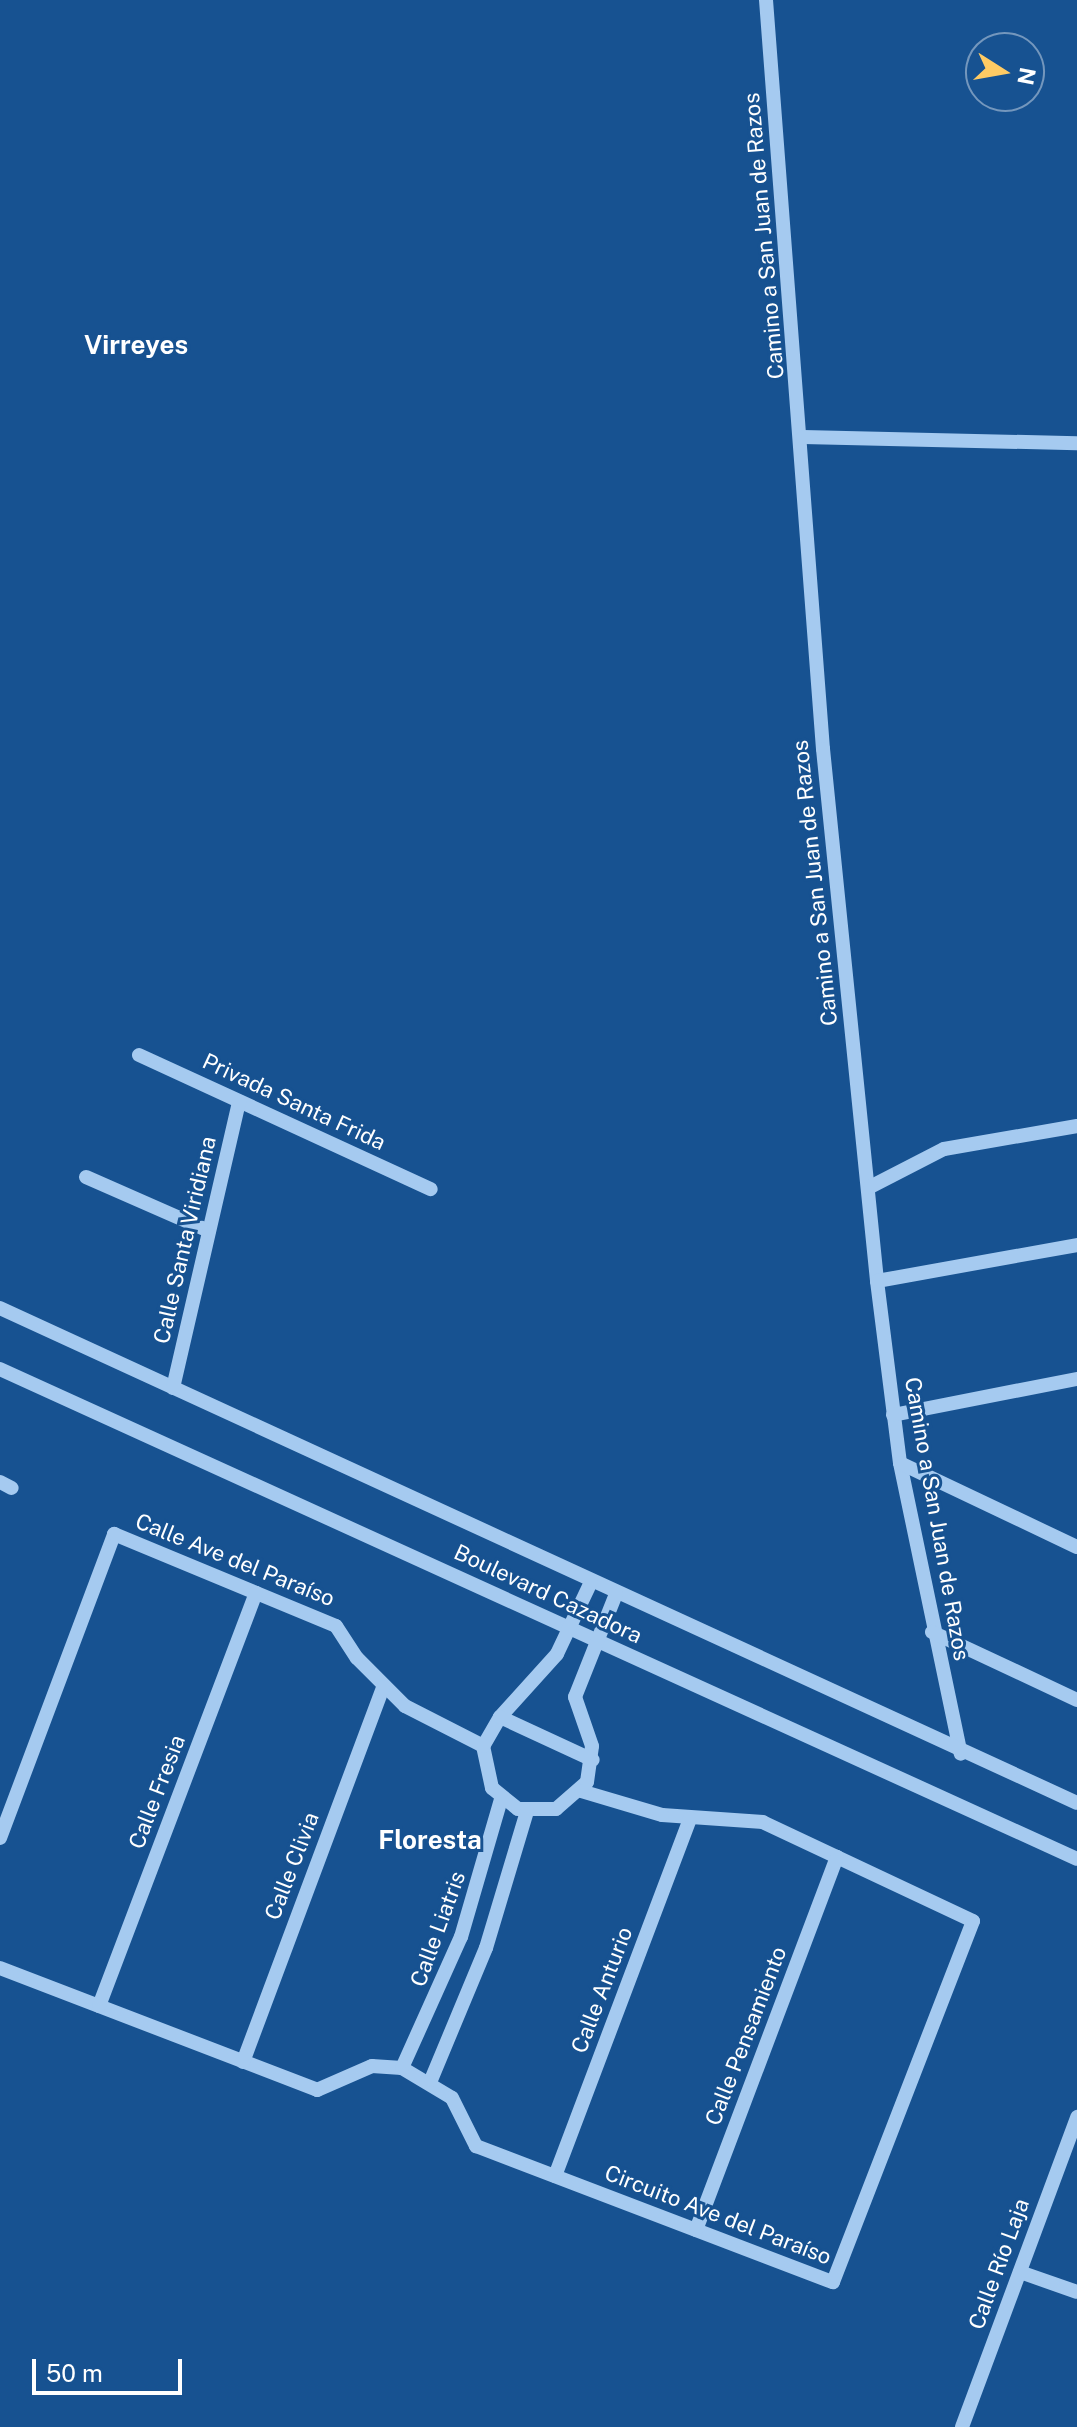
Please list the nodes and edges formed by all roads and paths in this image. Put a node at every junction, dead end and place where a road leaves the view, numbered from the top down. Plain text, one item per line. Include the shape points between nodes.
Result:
1 (766, 0) edge
2 (803, 437) junction
3 (1077, 443) edge
4 (139, 1055) dead end
5 (239, 1101) junction
6 (1077, 1126) edge
7 (86, 1177) dead end
8 (870, 1187) junction
9 (431, 1189) dead end
10 (209, 1231) junction
11 (1077, 1245) edge
12 (877, 1281) junction
13 (0, 1308) edge
14 (0, 1369) edge
15 (1074, 1381) edge
16 (173, 1388) junction
17 (893, 1415) junction
18 (900, 1463) junction
19 (1077, 1547) edge
20 (591, 1582) junction
21 (256, 1593) junction
22 (616, 1594) junction
23 (569, 1628) junction
24 (932, 1632) junction
25 (595, 1640) junction
26 (383, 1687) junction
27 (1077, 1700) edge
28 (500, 1717) junction
29 (483, 1746) junction
30 (961, 1754) junction
31 (593, 1760) junction
32 (581, 1791) junction
33 (501, 1799) junction
34 (1077, 1803) edge
35 (527, 1811) junction
36 (690, 1819) junction
37 (0, 1838) edge
38 (837, 1857) junction
39 (1077, 1859) edge
40 (0, 1968) edge
41 (99, 2006) junction
42 (243, 2062) junction
43 (402, 2068) junction
44 (431, 2080) junction
45 (1077, 2117) edge
46 (1070, 2158) edge
47 (555, 2176) junction
48 (696, 2230) junction
49 (1020, 2272) junction
50 (1077, 2292) edge
51 (966, 2426) edge

1 - 2 street, Camino a San Juan de Razos
2 - 3 street
2 - 8 street, Camino a San Juan de Razos via 823,749
4 - 5 street, Privada Santa Frida
5 - 9 street, Privada Santa Frida
5 - 10 street, Calle Santa Viridiana
6 - 8 street via 944,1149
7 - 10 street
8 - 12 street, Camino a San Juan de Razos
10 - 16 street, Calle Santa Viridiana
11 - 12 street
12 - 17 street, Camino a San Juan de Razos
13 - 16 street, Boulevard Cazadora
14 - 23 street, Boulevard Cazadora
15 - 17 street
16 - 20 street, Boulevard Cazadora
17 - 18 street, Camino a San Juan de Razos
18 - 19 street
18 - 24 street, Camino a San Juan de Razos
20 - 22 street, Boulevard Cazadora
20 - 23 street
21 - 26 street, Calle Ave del Paraíso via 336,1626
21 - 37 street, Calle Ave del Paraíso via 114,1534
21 - 41 street, Calle Fresia
22 - 25 street
22 - 30 street, Boulevard Cazadora
23 - 25 street, Boulevard Cazadora
23 - 28 street via 540,1677
24 - 27 street
24 - 30 street, Camino a San Juan de Razos
25 - 31 street via 575,1697
25 - 39 street, Boulevard Cazadora
26 - 29 street, Calle Ave del Paraíso via 430,1722
26 - 42 street, Calle Clivia
28 - 29 street
28 - 31 street
29 - 33 street via 485,1775
30 - 34 street, Boulevard Cazadora
31 - 32 street
32 - 35 street via 556,1809
32 - 36 street, Circuito Ave del Paraíso
33 - 35 street
33 - 43 street, Calle Liatris via 461,1937
35 - 44 street via 486,1948
36 - 38 street, Circuito Ave del Paraíso via 763,1822
36 - 47 street, Calle Anturio
38 - 48 street, Calle Pensamiento
38 - 48 street, Circuito Ave del Paraíso via 973,1921 833,2282
40 - 41 street, Circuito Ave del Paraíso
41 - 42 street, Circuito Ave del Paraíso
42 - 43 street, Circuito Ave del Paraíso via 317,2090 372,2066
43 - 44 street, Circuito Ave del Paraíso
44 - 47 street, Circuito Ave del Paraíso via 460,2109 476,2146
45 - 46 street, Calle Río Laja
46 - 49 street, Calle Río Laja
47 - 48 street, Circuito Ave del Paraíso
49 - 50 street
49 - 51 street, Calle Río Laja

